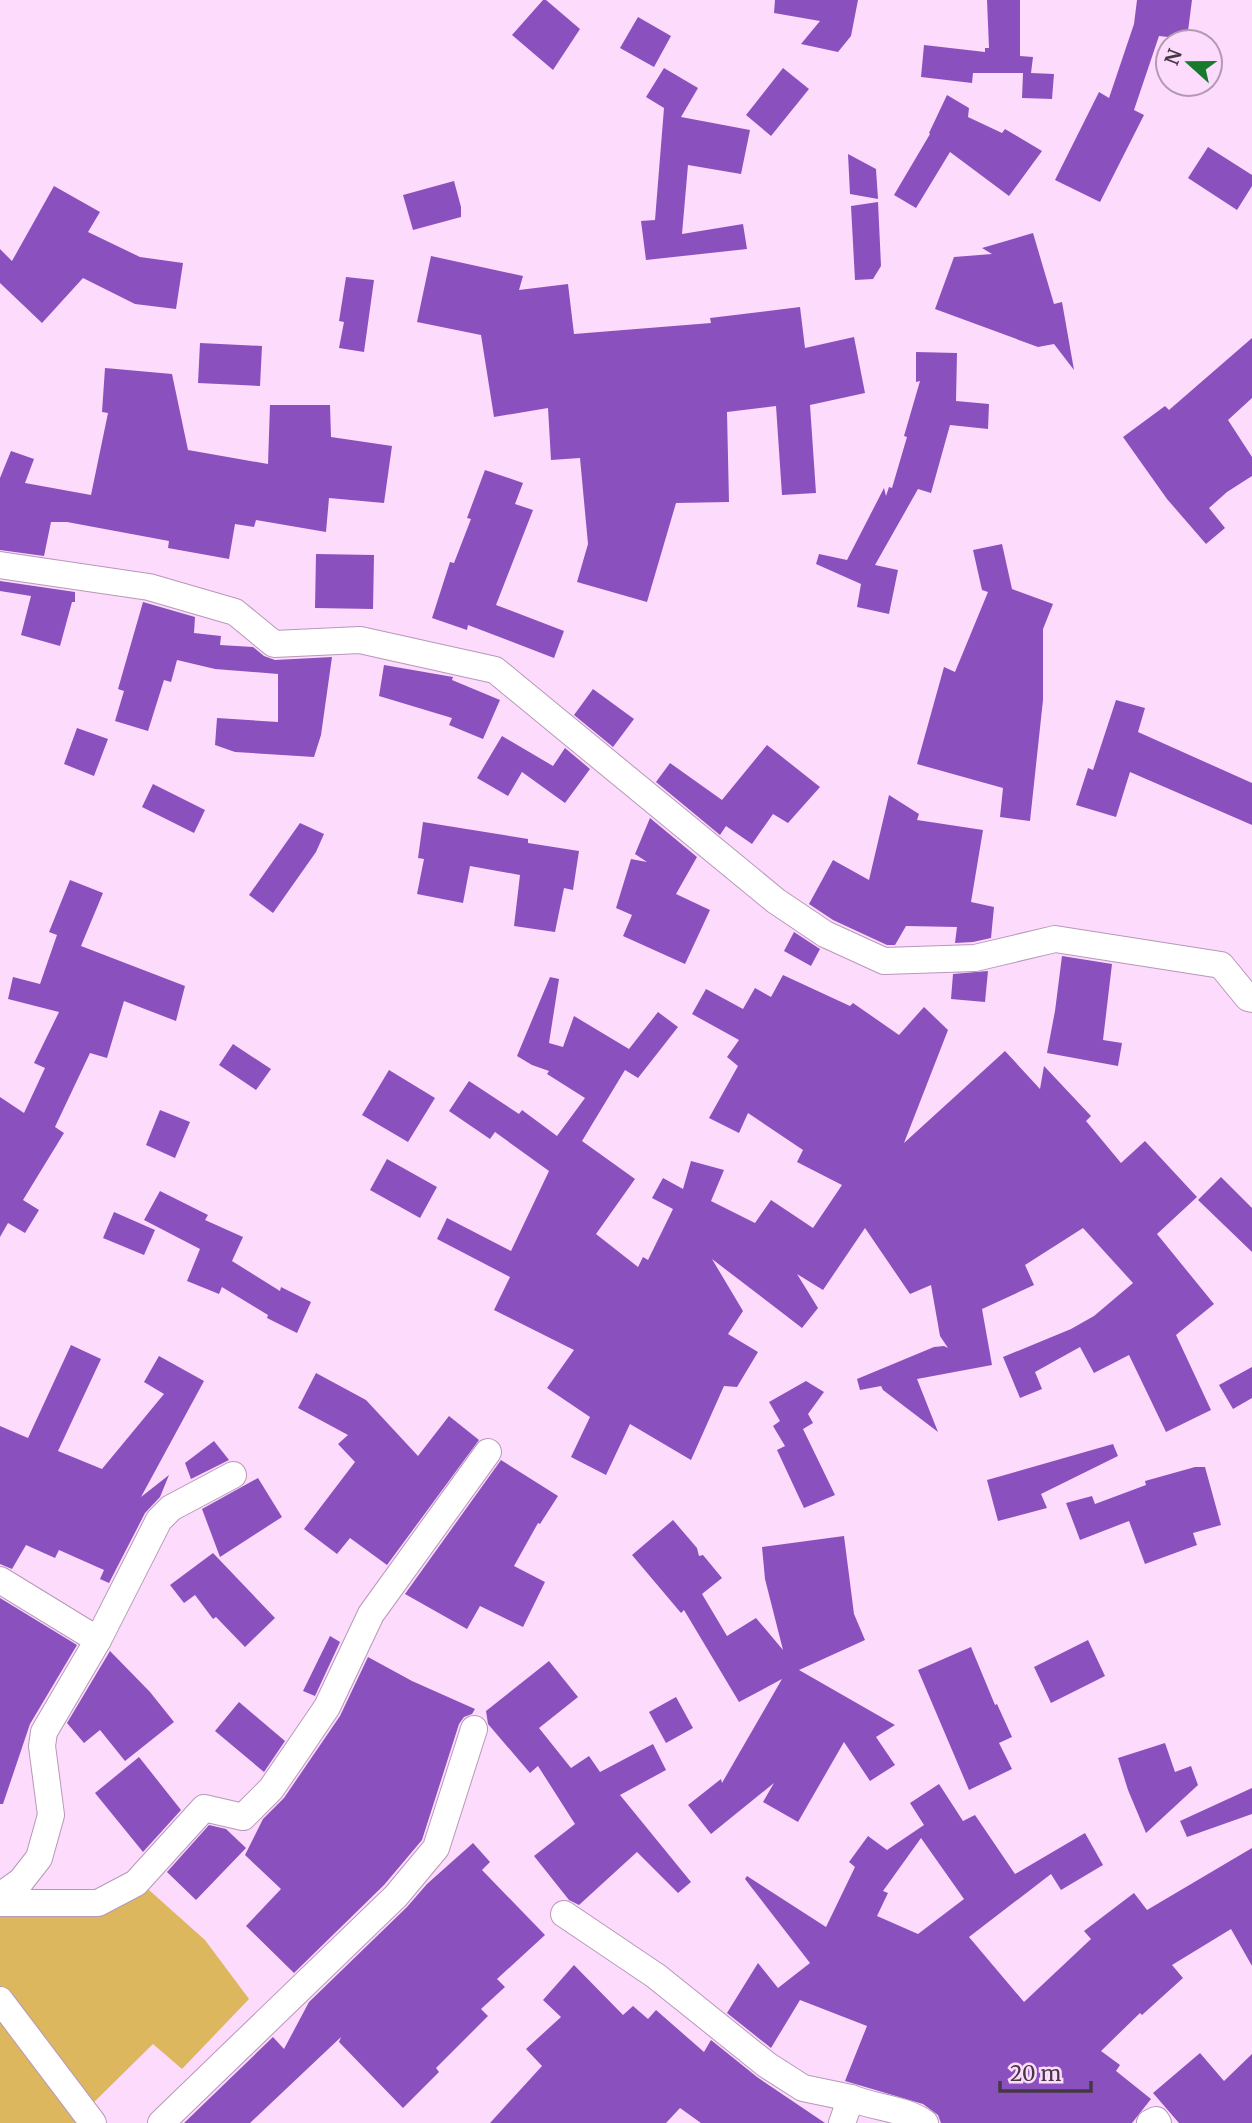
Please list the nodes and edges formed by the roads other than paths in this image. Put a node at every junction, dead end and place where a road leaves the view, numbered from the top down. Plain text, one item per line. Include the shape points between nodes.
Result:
1 (0, 565) edge
2 (1252, 999) edge
3 (488, 1452) dead end
4 (233, 1475) dead end
5 (0, 1580) edge
6 (98, 1640) junction
7 (474, 1729) dead end
8 (0, 1896) edge
9 (0, 1903) edge
10 (564, 1914) dead end
11 (0, 2000) edge
12 (851, 2098) junction
13 (93, 2123) edge
14 (161, 2123) edge
15 (842, 2123) edge
16 (925, 2123) edge
17 (1150, 2123) edge
18 (1158, 2123) edge

1 - 2 street via 149,587 235,612 274,644 360,640 495,670 776,901 825,934 884,961 975,958 1055,940 1221,965
3 - 9 street via 371,1614 327,1707 271,1789 243,1817 204,1808 136,1883 98,1903
4 - 6 street via 171,1508 159,1520
5 - 6 street
6 - 8 street via 44,1732 51,1815 39,1858 21,1881
7 - 14 street via 436,1848 396,1896
10 - 12 street via 656,1976 766,2065 803,2088
11 - 13 street
12 - 15 street
12 - 16 street via 914,2115
17 - 18 street

